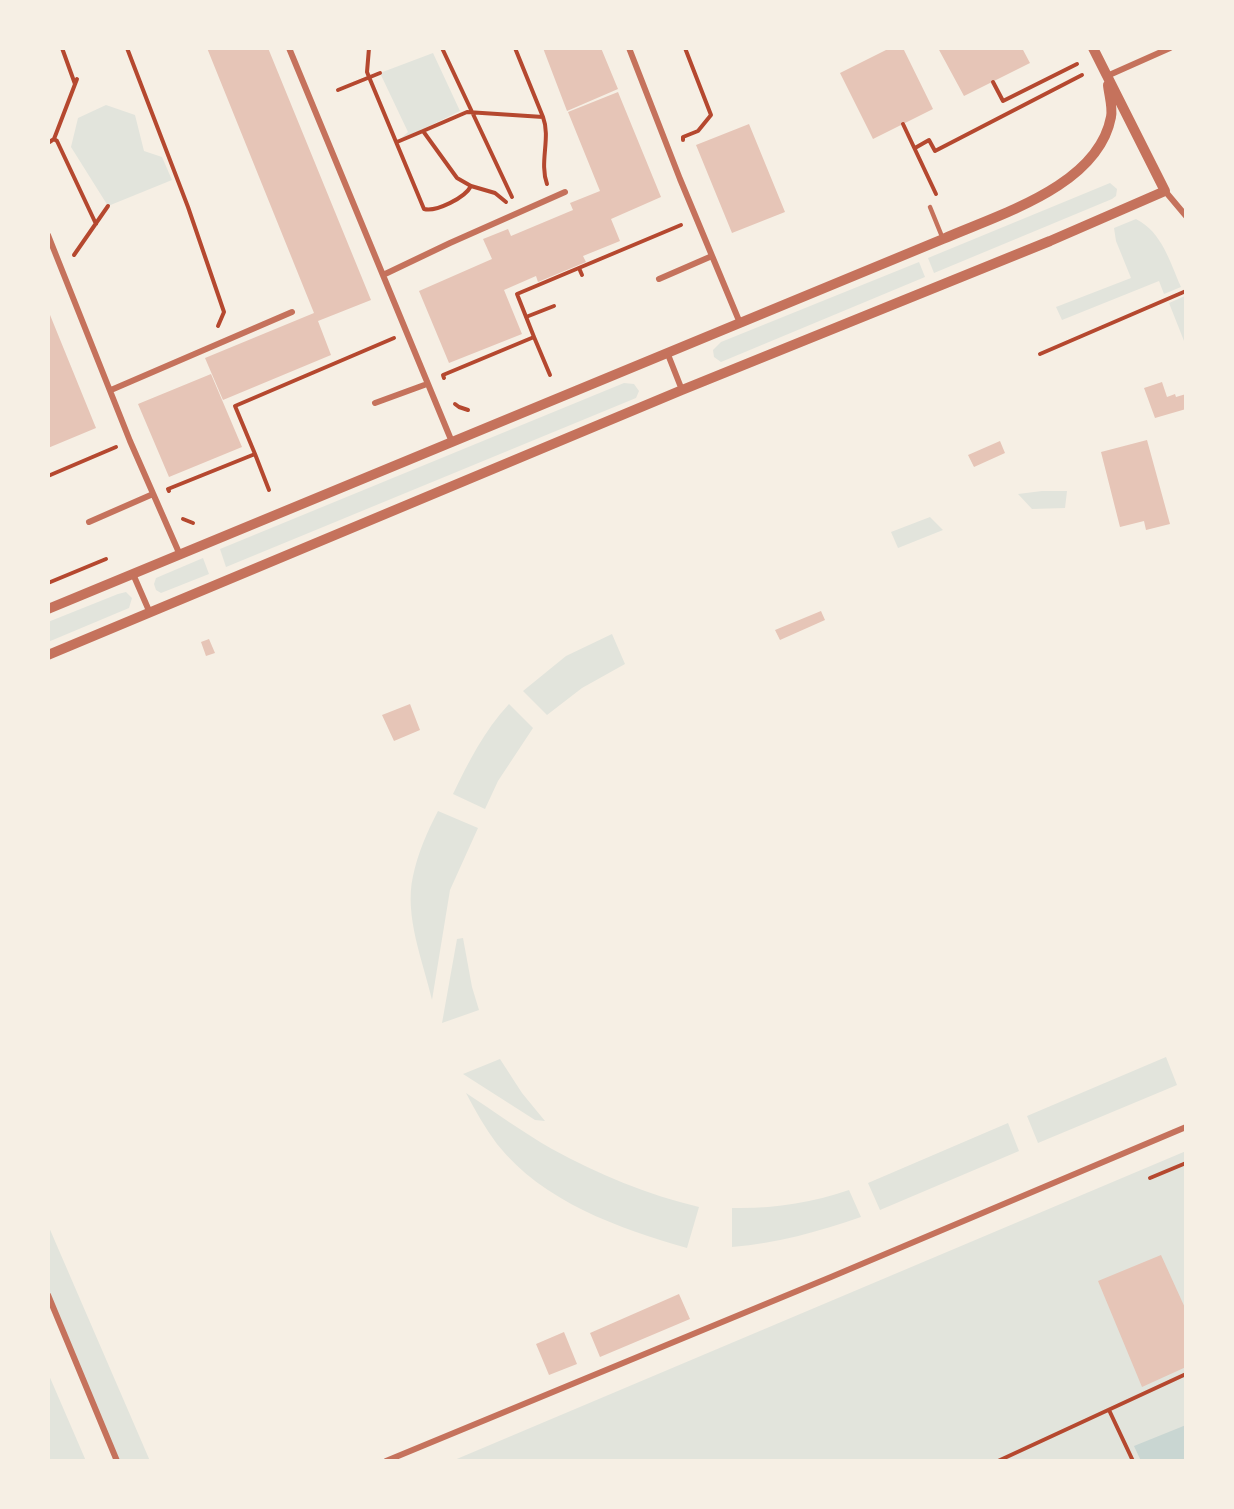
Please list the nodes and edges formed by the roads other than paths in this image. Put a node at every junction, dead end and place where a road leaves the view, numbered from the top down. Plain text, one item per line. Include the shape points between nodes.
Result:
1 (289, 48) edge
2 (629, 48) edge
3 (1093, 48) edge
4 (1170, 48) edge
5 (1107, 76) junction
6 (1165, 191) junction
7 (566, 192) dead end
8 (930, 207) dead end
9 (1186, 216) edge
10 (48, 235) edge
11 (943, 239) junction
12 (712, 256) junction
13 (383, 275) junction
14 (659, 279) dead end
15 (291, 312) dead end
16 (740, 323) junction
17 (667, 352) junction
18 (427, 384) junction
19 (111, 390) junction
20 (682, 390) junction
21 (375, 403) dead end
22 (452, 442) junction
23 (153, 494) junction
24 (89, 522) dead end
25 (180, 555) junction
26 (134, 574) junction
27 (48, 609) edge
28 (150, 612) junction
29 (48, 655) edge
30 (1186, 1127) edge
31 (48, 1295) edge
32 (117, 1461) edge
33 (386, 1461) edge

1 - 13 street
2 - 12 street
3 - 5 street
4 - 5 street
5 - 6 street
5 - 11 street via 1112,116 1101,144 1080,171 1062,185
6 - 9 street
6 - 20 street
7 - 13 street
8 - 11 lane
10 - 19 street
11 - 16 street
12 - 14 street
12 - 16 street
13 - 18 street
15 - 19 street
16 - 17 street
17 - 20 street
17 - 22 street
18 - 21 street
18 - 22 street
19 - 23 street
20 - 28 street
22 - 25 street
23 - 24 street
23 - 25 street
25 - 26 street
26 - 27 street
26 - 28 street
28 - 29 street
30 - 33 street
31 - 32 street

